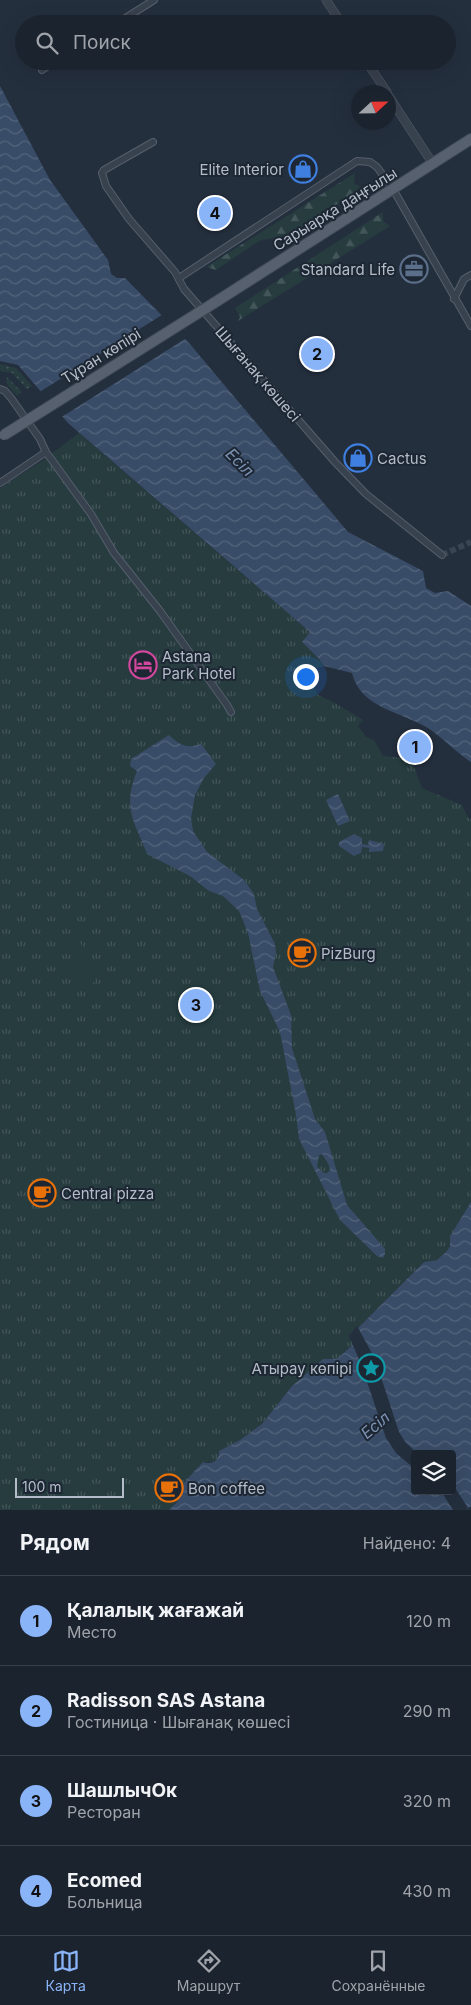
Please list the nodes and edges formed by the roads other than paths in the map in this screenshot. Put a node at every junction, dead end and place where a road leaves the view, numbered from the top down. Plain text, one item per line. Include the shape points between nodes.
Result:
1 (154, 0) edge
2 (326, 0) edge
3 (130, 15) edge
4 (336, 15) edge
5 (372, 70) edge
6 (382, 85) edge
7 (396, 106) edge
8 (471, 139) edge
9 (152, 142) dead end
10 (433, 164) junction
11 (394, 189) junction
12 (471, 275) edge
13 (179, 278) junction
14 (454, 299) junction
15 (214, 303) joint
16 (471, 326) edge
17 (0, 389) edge
18 (2, 436) edge
19 (46, 452) junction
20 (0, 483) edge
21 (442, 555) dead end
22 (231, 712) dead end

1 - 3 street
2 - 4 street
5 - 6 street
7 - 10 street
8 - 10 main road, Сарыарқа даңғылы
9 - 13 street, Шығанақ көшесі via 104,170 102,176 128,219
10 - 11 main road, Сарыарқа даңғылы
11 - 13 street via 377,166 357,161
11 - 14 street
11 - 15 main road, Сарыарқа даңғылы
12 - 14 street via 464,279
13 - 21 street, Шығанақ көшесі via 184,289 334,462 366,494
14 - 16 street
15 - 18 main road, Тұран көпірі, bridge
17 - 19 street via 11,398
19 - 20 street
19 - 22 street via 91,514 114,553 160,611

